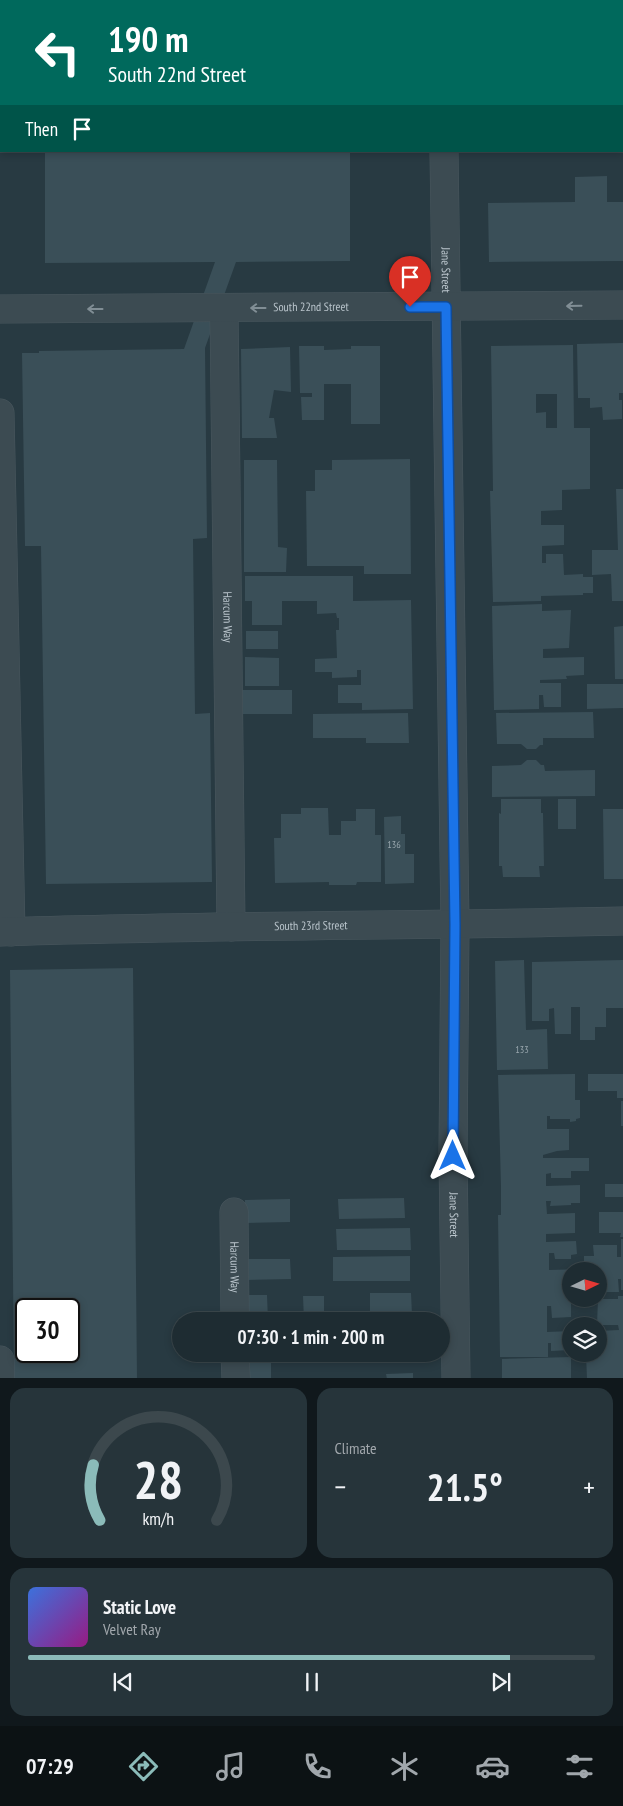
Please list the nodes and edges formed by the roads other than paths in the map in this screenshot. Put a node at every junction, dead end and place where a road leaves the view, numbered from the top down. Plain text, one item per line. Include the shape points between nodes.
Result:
1 (444, 152) edge
2 (623, 305) edge
3 (446, 307) junction
4 (224, 308) junction
5 (0, 309) edge
6 (0, 413) edge
7 (623, 921) edge
8 (455, 925) junction
9 (232, 926) junction
10 (5, 932) edge
11 (234, 1212) dead end
12 (235, 1312) edge
13 (0, 1360) edge
14 (235, 1362) edge
15 (0, 1378) edge
16 (236, 1378) edge
17 (456, 1378) edge

1 - 3 street, Jane Street
2 -> 3 street, South 22nd Street
3 -> 4 street, South 22nd Street
3 - 8 street, Jane Street
4 -> 5 street, South 22nd Street
4 - 9 street, Harcum Way
6 - 10 street
7 - 8 street, South 23rd Street
8 - 9 street, South 23rd Street
8 - 17 street, Jane Street via 453,1156
9 - 10 street, South 23rd Street
11 - 12 street, Harcum Way
13 - 15 street
14 - 16 street

